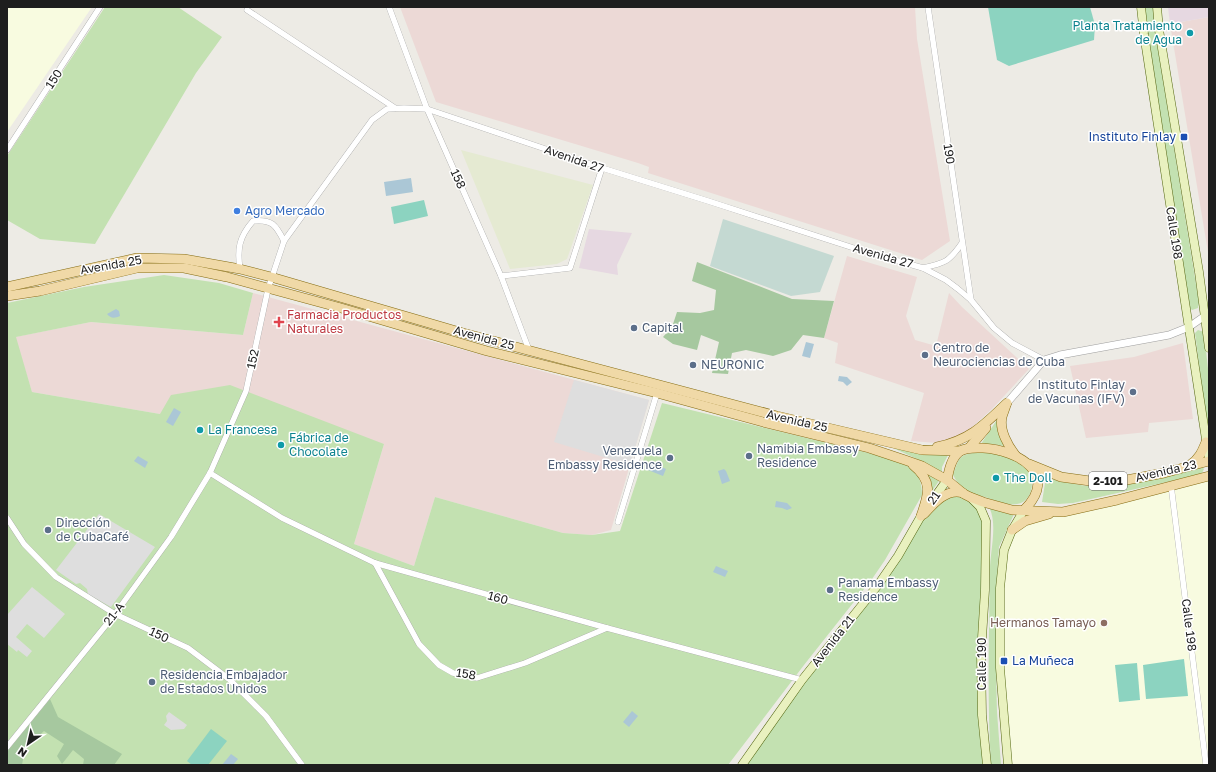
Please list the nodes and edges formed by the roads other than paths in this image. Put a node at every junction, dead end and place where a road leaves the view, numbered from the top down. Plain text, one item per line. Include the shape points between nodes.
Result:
1 (100, 7) edge
2 (389, 7) edge
3 (928, 7) edge
4 (1141, 7) edge
5 (1157, 7) edge
6 (247, 10) dead end
7 (395, 108) junction
8 (427, 109) junction
9 (7, 150) edge
10 (602, 168) junction
11 (284, 241) junction
12 (962, 243) junction
13 (923, 268) junction
14 (240, 269) junction
15 (501, 276) junction
16 (271, 277) junction
17 (7, 287) edge
18 (268, 289) junction
19 (7, 296) edge
20 (971, 300) junction
21 (1207, 314) edge
22 (1189, 326) junction
23 (1209, 348) edge
24 (529, 350) junction
25 (1044, 360) junction
26 (657, 393) junction
27 (1008, 403) junction
28 (1206, 442) junction
29 (922, 450) junction
30 (964, 450) junction
31 (1016, 456) junction
32 (906, 460) junction
33 (1209, 460) edge
34 (1029, 464) junction
35 (1187, 467) junction
36 (210, 473) junction
37 (1209, 476) edge
38 (947, 480) junction
39 (1171, 485) junction
40 (967, 495) junction
41 (1024, 510) junction
42 (1063, 512) junction
43 (921, 516) junction
44 (7, 518) edge
45 (618, 522) dead end
46 (1012, 530) junction
47 (375, 563) junction
48 (115, 614) junction
49 (607, 628) junction
50 (802, 680) junction
51 (7, 747) edge
52 (302, 765) edge
53 (742, 765) edge
54 (987, 765) edge
55 (1008, 765) edge
56 (1206, 765) edge

1 - 9 street, 150
2 - 8 street, 158
3 - 12 street, 190
4 - 22 main road, Calle 198
5 - 21 main road, Calle 198
6 - 7 street
7 - 8 street, Avenida 27
7 - 11 street, 152 via 387,109 372,120
8 - 10 street, Avenida 27
8 - 15 street, 158
10 - 13 street, Avenida 27
10 - 15 street via 570,268
11 - 14 street via 278,228 265,220 253,222 246,228 240,240
11 - 16 street, 152
12 - 13 street, Avenida 27 via 955,254 944,263
12 - 20 street, 190
13 - 20 street, Avenida 27 via 946,280
14 - 16 main road, Avenida 25
14 - 17 main road, Avenida 25 via 184,259 136,258
15 - 24 street, 158
16 - 18 street, 152
16 - 24 main road, Avenida 25
18 - 19 main road, Avenida 25 via 184,268 137,268
18 - 26 main road, Avenida 25 via 487,350
18 - 36 street, 152 via 246,391
20 - 25 street, Avenida 27 via 994,328 1010,341
21 - 22 street
21 - 23 main road, Calle 198
22 - 25 street via 1169,335
22 - 28 main road, Calle 198
24 - 29 main road, Avenida 25 via 770,415
25 - 27 street
26 - 32 main road, Avenida 25
26 - 45 street
27 - 29 main road via 979,430 962,440
27 - 30 main road
27 - 31 main road via 1002,418 1003,434
28 - 33 main road, Calle 198
28 - 35 main road via 1202,454
29 - 30 main road, Avenida 25
30 - 31 main road via 993,449
30 - 38 main road via 951,465
31 - 34 main road
32 - 38 main road, Avenida 25
32 - 43 main road via 924,476 928,489
33 - 35 main road, Avenida 23 / 2-101
34 - 35 main road, Avenida 23 / 2-101 via 1061,477 1090,481 1121,481
34 - 41 main road via 1038,485 1031,503
36 - 47 street, 160 via 282,518
36 - 48 street, 21-A via 171,537
37 - 39 main road, Avenida 23 / 2-101
38 - 40 main road
38 - 43 main road, 21
39 - 42 main road, Avenida 23 / 2-101
39 - 56 street, Calle 198
40 - 41 main road via 1012,510
40 - 43 main road via 957,491 948,493
40 - 54 main road, Calle 190 via 980,507 986,520 981,654 982,714
41 - 42 main road, Avenida 23 / 2-101
41 - 46 main road, Calle 190
42 - 46 main road via 1045,514 1024,521
43 - 50 main road, Avenida 21 via 878,585
44 - 48 street, 150 via 24,544 56,577
46 - 55 main road, Calle 190 via 1004,550 1000,588 1000,668
47 - 49 street, 160
47 - 49 street, 158 via 419,644 439,665 453,673 477,678 525,662
48 - 51 street, 21-A
48 - 52 street, 150 via 188,648 229,679 266,716
49 - 50 street, 160
50 - 53 main road, Avenida 21

